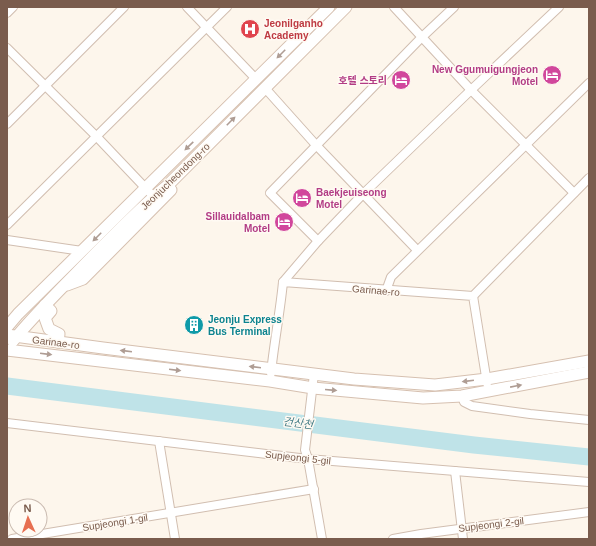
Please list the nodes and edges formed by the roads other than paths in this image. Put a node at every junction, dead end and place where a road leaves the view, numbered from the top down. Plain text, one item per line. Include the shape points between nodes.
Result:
1 (13, 7) edge
2 (124, 7) edge
3 (187, 7) edge
4 (227, 7) edge
5 (329, 7) edge
6 (346, 7) edge
7 (394, 7) edge
8 (454, 7) edge
9 (559, 7) edge
10 (7, 13) edge
11 (207, 27) junction
12 (421, 38) junction
13 (7, 48) edge
14 (256, 79) junction
15 (589, 83) edge
16 (45, 86) junction
17 (265, 88) junction
18 (471, 90) junction
19 (7, 124) edge
20 (97, 136) junction
21 (526, 144) junction
22 (316, 145) junction
23 (183, 169) junction
24 (589, 178) edge
25 (150, 192) junction
26 (574, 193) junction
27 (363, 194) junction
28 (7, 226) edge
29 (7, 240) edge
30 (318, 241) junction
31 (417, 250) junction
32 (82, 251) junction
33 (284, 282) junction
34 (64, 286) junction
35 (386, 291) junction
36 (473, 296) junction
37 (45, 305) junction
38 (7, 327) edge
39 (12, 336) edge
40 (58, 342) junction
41 (7, 349) edge
42 (589, 361) edge
43 (271, 369) junction
44 (589, 372) edge
45 (314, 374) junction
46 (487, 379) junction
47 (270, 381) junction
48 (312, 392) junction
49 (489, 392) junction
50 (462, 396) junction
51 (589, 420) edge
52 (7, 423) edge
53 (159, 441) junction
54 (308, 459) junction
55 (455, 471) junction
56 (589, 482) edge
57 (314, 489) junction
58 (589, 512) edge
59 (171, 514) junction
60 (462, 528) junction
61 (12, 539) edge
62 (175, 539) edge
63 (322, 539) edge
64 (393, 539) edge
65 (463, 539) edge

1 - 10 street
2 - 16 street
3 - 11 street
4 - 11 street
5 -> 14 street, Jeonjucheondong-ro
6 - 17 street, Jeonjucheondong-ro
7 - 12 street
8 - 12 street
9 - 18 street
11 - 14 street
11 - 20 street
12 - 18 street
12 - 22 street
13 - 16 street
14 -> 25 street, Jeonjucheondong-ro
15 - 21 street
16 - 19 street
16 - 20 street
17 - 22 street
23 -> 17 street, Jeonjucheondong-ro
18 - 21 street
18 - 27 street
20 - 25 street
20 - 28 street
21 - 26 street
21 - 31 street
22 - 27 street
22 - 30 street via 270,193
23 - 25 street, Jeonjucheondong-ro
23 - 34 street via 187,174 83,279
24 - 26 street
25 -> 32 street, Jeonjucheondong-ro
25 - 34 street, Jeonjucheondong-ro
26 - 36 street
27 - 30 street
27 - 31 street
29 - 32 street
30 - 33 street
31 - 35 street via 391,277
32 - 38 street, Jeonjucheondong-ro
33 - 35 street, Garinae-ro
33 - 43 street
34 - 37 street, Jeonjucheondong-ro
35 - 36 street, Garinae-ro
36 - 46 street
37 - 39 street, Jeonjucheondong-ro
37 - 40 street via 51,311 45,318 50,329 59,334
39 - 40 street, Garinae-ro
39 - 41 street, Jeonjucheondong-ro
43 -> 40 street, Garinae-ro
41 -> 47 street, Garinae-ro
42 - 46 street, Garinae-ro
43 - 45 street, Garinae-ro
43 - 47 street
49 -> 44 street, Garinae-ro
46 -> 45 street, Garinae-ro via 434,385
45 - 48 street
46 - 49 street
47 - 48 street, Garinae-ro
48 -> 50 street, Garinae-ro via 423,398
48 - 54 street via 305,450
49 - 50 street, Garinae-ro
50 - 51 street via 464,402 472,406
52 - 53 street, Supjeongi 5-gil
53 - 54 street, Supjeongi 5-gil
53 - 59 street
54 - 55 street, Supjeongi 5-gil
54 - 57 street
55 - 56 street, Supjeongi 5-gil
55 - 60 street
57 - 59 street
57 - 63 street
58 - 60 street, Supjeongi 2-gil
59 - 61 street, Supjeongi 1-gil
59 - 62 street
60 - 64 street, Supjeongi 2-gil
60 - 65 street

